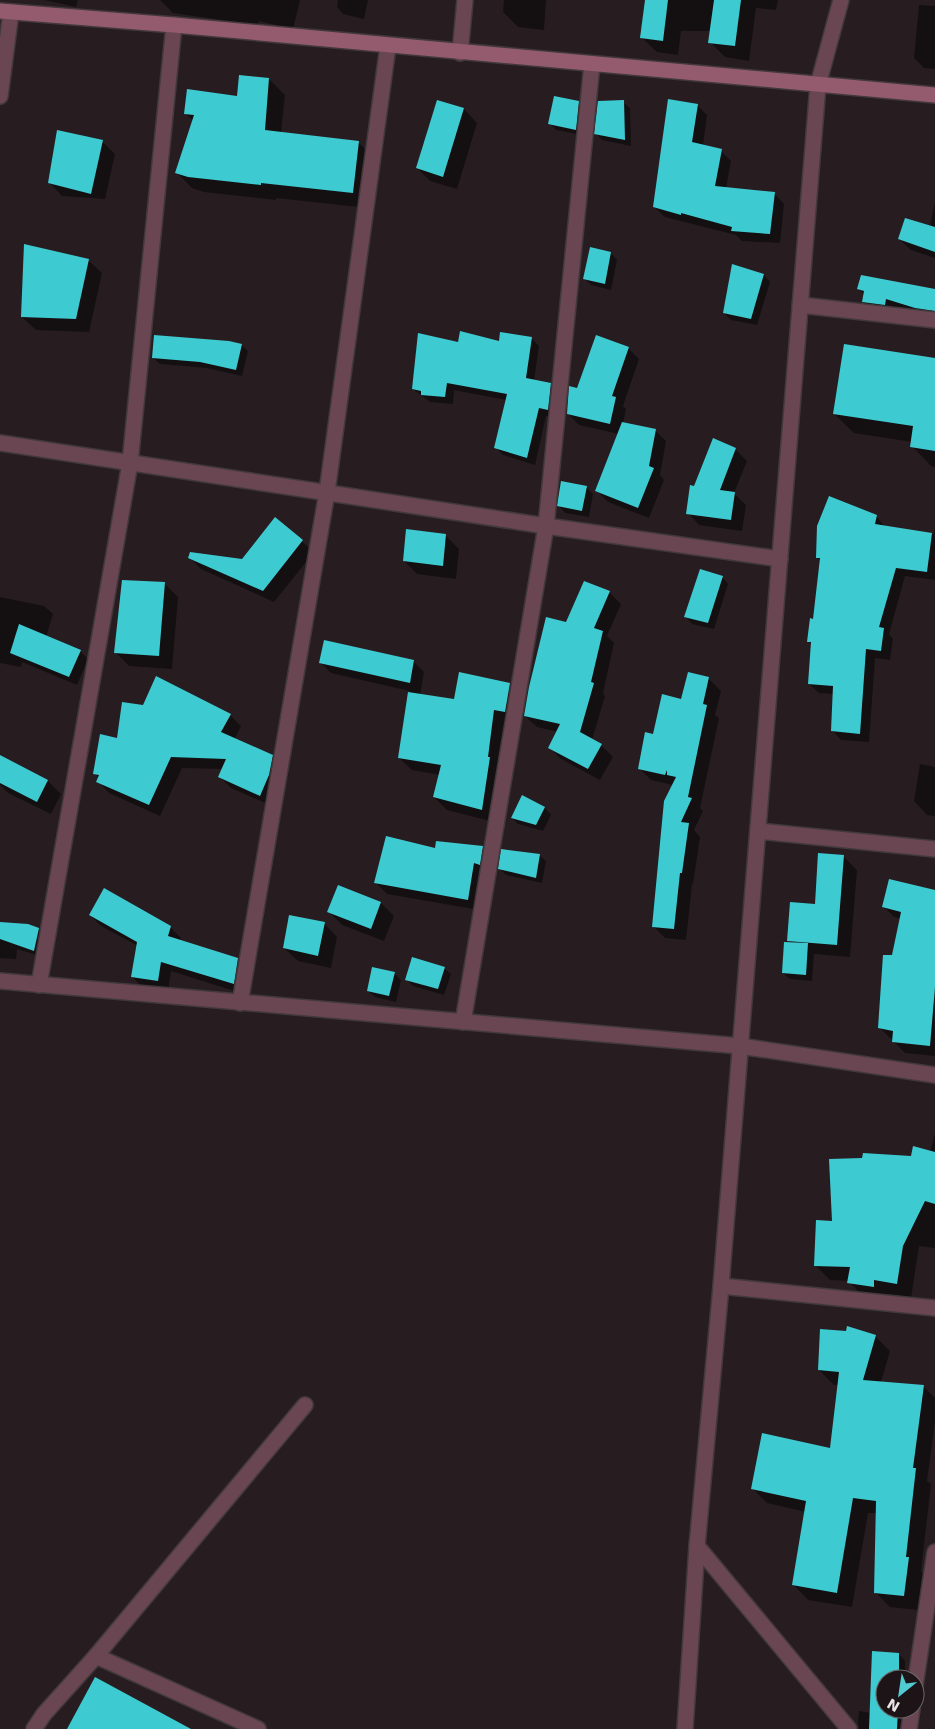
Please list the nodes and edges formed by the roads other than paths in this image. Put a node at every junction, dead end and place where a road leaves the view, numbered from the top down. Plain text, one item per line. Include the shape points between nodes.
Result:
1 (465, 0) edge
2 (841, 0) edge
3 (5, 12) edge
4 (174, 25) junction
5 (388, 46) junction
6 (460, 53) junction
7 (592, 64) junction
8 (818, 85) junction
9 (935, 95) edge
10 (0, 96) edge
11 (800, 305) junction
12 (935, 320) edge
13 (0, 443) edge
14 (130, 462) junction
15 (327, 492) junction
16 (546, 526) junction
17 (780, 559) junction
18 (758, 831) junction
19 (935, 849) edge
20 (0, 981) edge
21 (39, 985) junction
22 (240, 1002) junction
23 (463, 1022) junction
24 (740, 1046) junction
25 (935, 1075) edge
26 (721, 1286) junction
27 (935, 1308) edge
28 (305, 1405) dead end
29 (697, 1546) junction
30 (935, 1552) edge
31 (96, 1656) junction
32 (918, 1669) edge
33 (34, 1729) edge
34 (258, 1729) edge
35 (684, 1729) edge
36 (849, 1729) edge

1 - 6 street
2 - 8 street
3 - 4 street
3 - 10 street
4 - 5 street
4 - 14 street
5 - 6 street
5 - 15 street
6 - 7 street
7 - 8 street
7 - 16 street
8 - 9 street
8 - 11 street
11 - 12 street
11 - 17 street
13 - 14 street
14 - 15 street
14 - 21 street
15 - 16 street
15 - 22 street
16 - 17 street
16 - 23 street
17 - 18 street
18 - 19 street
18 - 24 street
20 - 21 street
21 - 22 street
22 - 23 street
23 - 24 street
24 - 25 street
24 - 26 street
26 - 27 street
26 - 29 street
28 - 31 street
29 - 35 street
29 - 36 street
30 - 32 street
31 - 33 street
31 - 34 street

